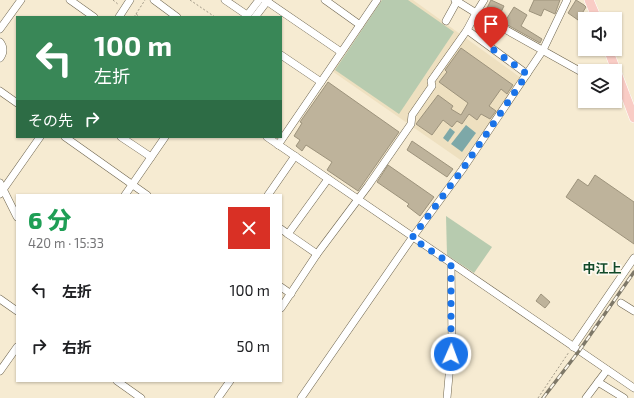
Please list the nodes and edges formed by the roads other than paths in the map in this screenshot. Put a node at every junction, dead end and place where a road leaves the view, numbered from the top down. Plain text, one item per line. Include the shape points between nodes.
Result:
1 (21, 0) edge
2 (70, 0) edge
3 (130, 0) edge
4 (154, 0) edge
5 (225, 0) edge
6 (259, 0) edge
7 (266, 0) edge
8 (325, 0) edge
9 (377, 0) edge
10 (484, 0) edge
11 (567, 0) edge
12 (590, 0) edge
13 (456, 1) edge
14 (594, 12) edge
15 (476, 13) junction
16 (93, 16) edge
17 (120, 16) edge
18 (176, 16) edge
19 (246, 16) edge
20 (256, 16) edge
21 (446, 21) dead end
22 (360, 26) junction
23 (0, 29) edge
24 (467, 30) junction
25 (0, 42) edge
26 (543, 50) junction
27 (341, 52) junction
28 (282, 56) edge
29 (611, 56) edge
30 (0, 58) edge
31 (578, 70) edge
32 (527, 74) junction
33 (321, 82) junction
34 (0, 91) edge
35 (622, 93) edge
36 (626, 95) junction
37 (16, 102) edge
38 (634, 118) edge
39 (39, 138) edge
40 (66, 138) edge
41 (122, 138) edge
42 (164, 138) edge
43 (268, 138) edge
44 (278, 145) junction
45 (295, 156) junction
46 (151, 157) junction
47 (328, 179) junction
48 (132, 185) junction
49 (1, 189) edge
50 (126, 194) edge
51 (146, 194) edge
52 (269, 194) edge
53 (357, 198) junction
54 (16, 215) edge
55 (282, 231) edge
56 (288, 234) junction
57 (412, 238) junction
58 (317, 254) junction
59 (634, 258) edge
60 (451, 264) junction
61 (282, 288) edge
62 (291, 294) junction
63 (0, 299) edge
64 (621, 303) dead end
65 (282, 307) edge
66 (16, 310) edge
67 (634, 311) edge
68 (573, 347) junction
69 (16, 348) edge
70 (607, 370) junction
71 (0, 371) edge
72 (118, 382) edge
73 (229, 382) edge
74 (598, 382) junction
75 (634, 388) edge
76 (141, 398) edge
77 (218, 398) edge
78 (302, 398) edge
79 (447, 398) edge
80 (586, 398) edge
81 (624, 398) edge

1 - 23 street
2 - 16 street
3 - 17 street
4 - 18 street
5 - 19 street
6 - 19 street
7 - 20 street
7 - 27 street
8 - 22 street
9 - 22 street
10 - 15 street
11 - 26 street
12 - 14 main road
13 - 15 street
13 - 21 street
15 - 24 street
15 - 26 street
22 - 27 street
24 - 32 street
24 - 53 street via 431,80 432,86 412,115 411,124
25 - 30 street via 3,45
26 - 31 street
26 - 32 street
27 - 33 street
28 - 33 street
29 - 36 main road
32 - 57 street
33 - 44 street
34 - 37 street
35 - 36 street
36 - 38 main road
39 - 49 street
40 - 48 street
41 - 46 street
42 - 46 street
43 - 44 street
44 - 45 street
45 - 47 street
45 - 52 street
46 - 48 street
47 - 53 street
47 - 56 street
48 - 50 street
48 - 51 street
49 - 54 street
53 - 57 street
53 - 58 street
55 - 56 street
56 - 58 street
57 - 60 street
57 - 78 street
58 - 62 street
59 - 68 street
60 - 68 street
60 - 79 street via 452,342
61 - 62 street
62 - 65 street
63 - 66 street
64 - 67 street
68 - 70 street
69 - 71 street
70 - 74 street
70 - 75 street
72 - 76 street
73 - 77 street
74 - 80 street
74 - 81 street

